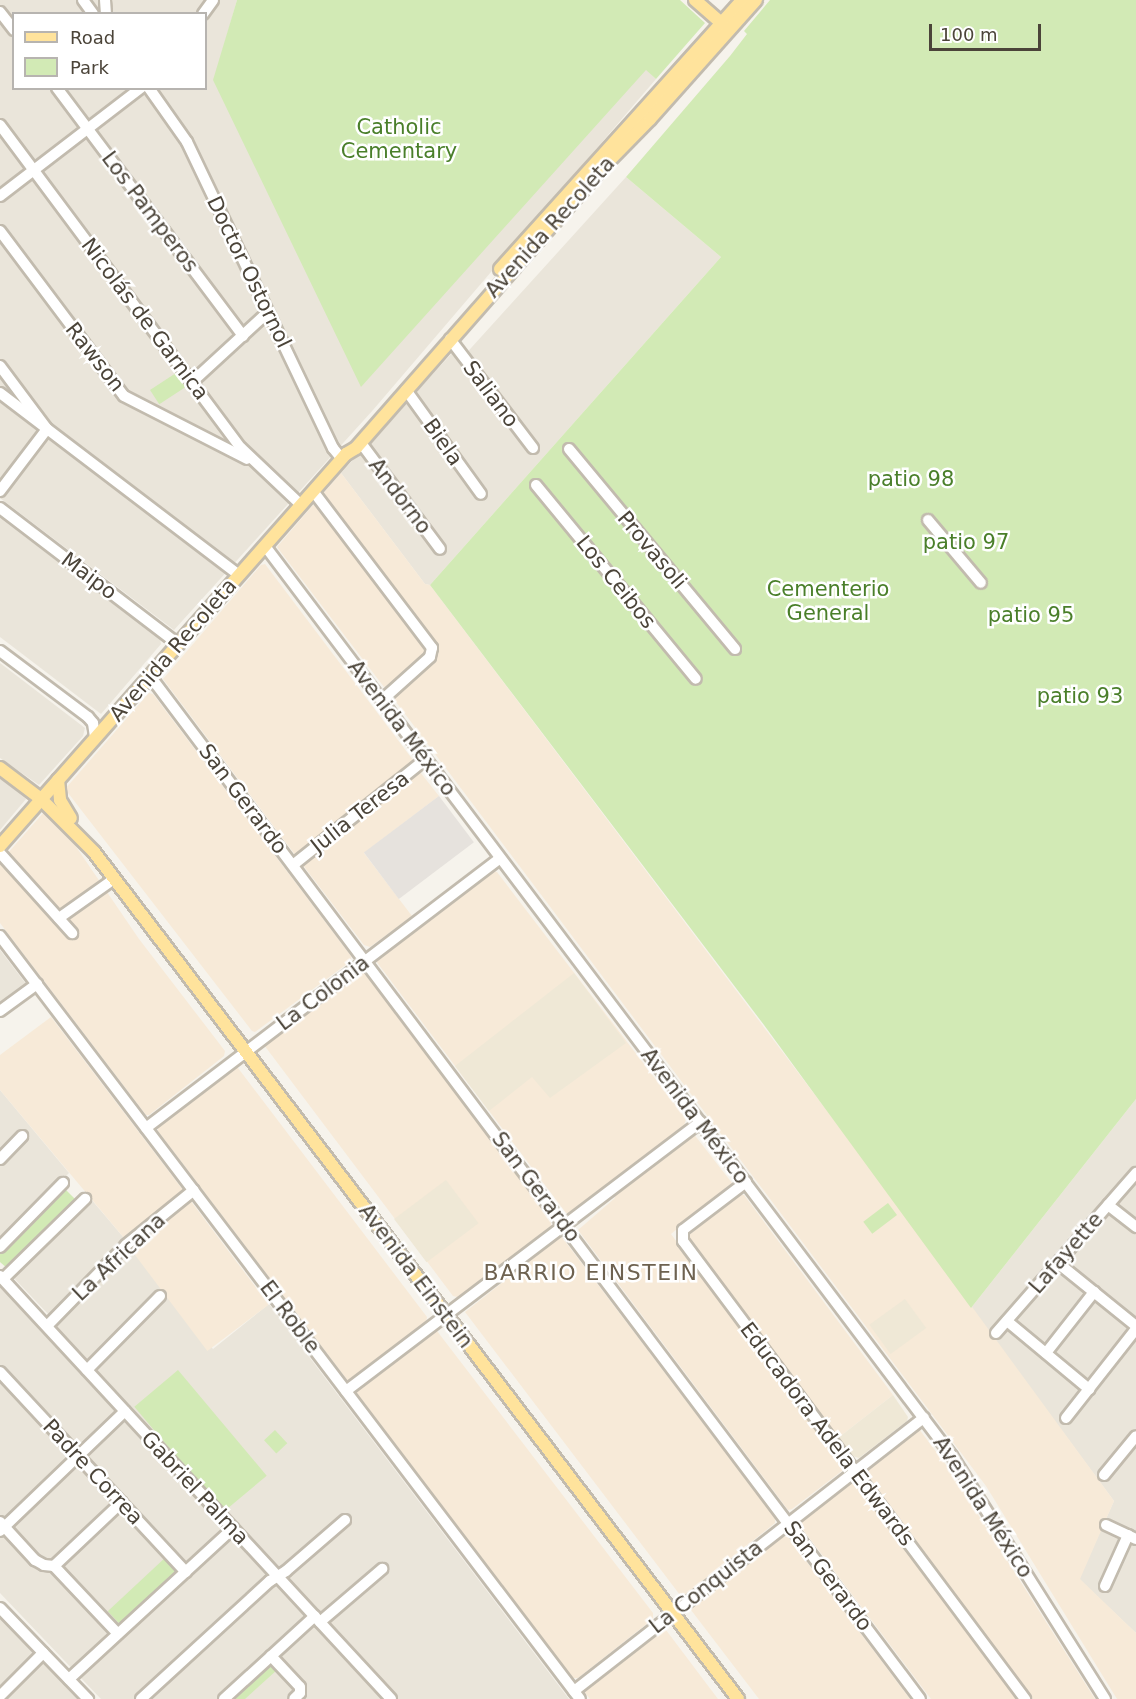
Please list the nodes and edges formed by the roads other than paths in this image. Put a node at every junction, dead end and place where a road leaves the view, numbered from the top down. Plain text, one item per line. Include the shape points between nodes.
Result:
1 (695, 0) edge
2 (742, 0) edge
3 (756, 0) edge
4 (0, 12) edge
5 (725, 26) junction
6 (12, 27) edge
7 (59, 90) edge
8 (138, 90) edge
9 (151, 90) edge
10 (0, 125) edge
11 (88, 129) junction
12 (34, 170) junction
13 (0, 196) edge
14 (0, 231) edge
15 (268, 312) junction
16 (243, 336) junction
17 (450, 339) junction
18 (0, 366) edge
19 (192, 382) junction
20 (406, 390) junction
21 (0, 393) edge
22 (47, 429) junction
23 (231, 434) junction
24 (361, 443) junction
25 (221, 446) junction
26 (533, 448) dead end
27 (569, 449) dead end
28 (344, 456) junction
29 (254, 463) junction
30 (537, 485) dead end
31 (0, 491) edge
32 (313, 491) junction
33 (481, 494) dead end
34 (301, 505) junction
35 (0, 508) edge
36 (928, 520) dead end
37 (265, 546) junction
38 (440, 549) dead end
39 (239, 575) junction
40 (981, 583) dead end
41 (178, 644) junction
42 (735, 649) dead end
43 (0, 651) edge
44 (150, 676) junction
45 (696, 679) dead end
46 (382, 700) junction
47 (88, 717) junction
48 (111, 720) junction
49 (95, 738) junction
50 (426, 759) junction
51 (0, 768) edge
52 (58, 780) junction
53 (41, 799) junction
54 (71, 818) junction
55 (0, 846) edge
56 (93, 852) junction
57 (0, 853) edge
58 (500, 858) junction
59 (293, 865) junction
60 (114, 879) junction
61 (59, 918) junction
62 (72, 933) dead end
63 (0, 936) edge
64 (366, 960) junction
65 (37, 984) junction
66 (0, 1011) edge
67 (245, 1053) junction
68 (700, 1122) junction
69 (146, 1128) junction
70 (22, 1136) dead end
71 (0, 1159) edge
72 (1136, 1173) edge
73 (746, 1182) junction
74 (63, 1183) dead end
75 (194, 1191) junction
76 (85, 1199) dead end
77 (1108, 1204) junction
78 (564, 1225) junction
79 (1136, 1227) edge
80 (0, 1247) edge
81 (1058, 1263) junction
82 (1, 1278) edge
83 (1094, 1292) junction
84 (160, 1296) dead end
85 (446, 1315) junction
86 (1007, 1321) junction
87 (47, 1326) junction
88 (1136, 1327) edge
89 (996, 1333) dead end
90 (1046, 1353) junction
91 (87, 1370) junction
92 (0, 1372) edge
93 (1089, 1389) junction
94 (346, 1391) junction
95 (125, 1411) junction
96 (924, 1418) junction
97 (1066, 1418) dead end
98 (1136, 1436) edge
99 (79, 1456) junction
100 (855, 1471) junction
101 (1104, 1475) dead end
102 (122, 1502) junction
103 (345, 1520) dead end
104 (788, 1523) junction
105 (1106, 1525) dead end
106 (1, 1527) edge
107 (233, 1528) junction
108 (1132, 1537) edge
109 (54, 1566) junction
110 (382, 1569) dead end
111 (186, 1572) junction
112 (278, 1576) junction
113 (1105, 1586) dead end
114 (0, 1608) edge
115 (673, 1613) junction
116 (317, 1619) junction
117 (118, 1634) junction
118 (43, 1653) junction
119 (271, 1656) junction
120 (69, 1679) junction
121 (577, 1695) edge
122 (0, 1696) edge
123 (85, 1698) edge
124 (141, 1699) edge
125 (224, 1699) edge
126 (294, 1699) edge
127 (391, 1699) edge
128 (738, 1699) edge
129 (920, 1699) edge
130 (1025, 1699) edge
131 (1106, 1699) edge

1 - 5 main road
2 - 5 main road, Avenida Recoleta
3 - 5 main road, Avenida Recoleta
4 - 6 street
5 - 17 main road, Avenida Recoleta via 650,120 600,170
5 - 28 main road, Avenida Recoleta via 447,330 350,443
7 - 11 street, Los Pamperos
8 - 11 street
9 - 15 street, Doctor Ostornol via 187,142
10 - 12 street, Nicolás de Garnica
11 - 12 street
11 - 16 street, Los Pamperos
12 - 13 street
12 - 19 street, Nicolás de Garnica
14 - 25 street, Rawson via 124,396
15 - 16 street
15 - 28 street, Doctor Ostornol via 333,448
16 - 19 street
17 - 20 main road, Avenida Recoleta
17 - 26 street, Saliano
18 - 22 street
19 - 23 street, Nicolás de Garnica
20 - 24 main road, Avenida Recoleta
20 - 33 street, Biela
21 - 22 street
22 - 31 street
22 - 39 street
23 - 25 street
23 - 29 street, Nicolás de Garnica
24 - 28 main road, Avenida Recoleta
24 - 38 street, Andorno
25 - 29 street, Rawson
27 - 42 street, Provasoli
28 - 32 main road, Avenida Recoleta
29 - 34 street, Nicolás de Garnica
30 - 45 street, Los Ceibos
32 - 34 main road, Avenida Recoleta
32 - 46 street via 432,648 430,657
34 - 37 main road, Avenida Recoleta
35 - 41 street, Maipo
36 - 40 street
37 - 39 main road, Avenida Recoleta
37 - 46 street, Avenida México
39 - 41 main road, Avenida Recoleta
41 - 44 main road, Avenida Recoleta
43 - 47 street
44 - 48 main road, Avenida Recoleta
44 - 59 street, San Gerardo
46 - 50 street, Avenida México
47 - 48 street
47 - 49 street
48 - 49 main road, Avenida Recoleta
49 - 52 main road, Avenida Recoleta
50 - 58 street, Avenida México
50 - 59 street, Julia Teresa
51 - 53 main road
52 - 53 main road, Avenida Recoleta
52 - 54 main road via 60,800
53 - 54 main road, Avenida Einstein
53 - 55 main road, Avenida Recoleta
53 - 56 main road, Avenida Einstein
54 - 56 main road, Avenida Einstein
56 - 60 main road, Avenida Einstein
57 - 61 street
58 - 64 street, La Colonia
58 - 68 street, Avenida México
59 - 64 street, San Gerardo
60 - 61 street
60 - 67 main road, Avenida Einstein
61 - 62 street
63 - 65 street, El Roble
64 - 67 street, La Colonia
64 - 78 street, San Gerardo
65 - 66 street
65 - 69 street, El Roble
67 - 69 street, La Colonia
67 - 85 main road, Avenida Einstein
68 - 73 street, Avenida México
68 - 78 street
69 - 75 street, El Roble
70 - 71 street
72 - 77 street, Lafayette
73 - 96 street, Avenida México
73 - 100 street, Educadora Adela Edwards via 683,1230 682,1239
74 - 80 street
75 - 87 street, La Africana via 126,1245
75 - 94 street, El Roble
76 - 82 street
77 - 79 street
77 - 81 street, Lafayette
78 - 85 street
78 - 104 street, San Gerardo
81 - 83 street
81 - 86 street, Lafayette
82 - 87 street, Gabriel Palma
83 - 88 street
83 - 90 street
84 - 91 street
85 - 94 street
85 - 115 main road, Avenida Einstein
86 - 89 street, Lafayette
86 - 90 street
87 - 91 street, Gabriel Palma
88 - 93 street
90 - 93 street
91 - 95 street, Gabriel Palma
92 - 99 street, Padre Correa
93 - 97 street
94 - 121 street, El Roble
95 - 99 street
95 - 107 street, Gabriel Palma
96 - 100 street, La Conquista
96 - 131 street, Avenida México via 977,1492
98 - 101 street
99 - 102 street, Padre Correa
99 - 106 street
100 - 104 street, La Conquista
100 - 130 street, Educadora Adela Edwards
102 - 109 street
102 - 111 street, Padre Correa
103 - 112 street
104 - 115 street, La Conquista
104 - 129 street, San Gerardo
105 - 108 street
106 - 109 street via 35,1560
107 - 111 street
107 - 112 street, Gabriel Palma
108 - 113 street
109 - 117 street
110 - 116 street
111 - 117 street
112 - 116 street, Gabriel Palma
112 - 124 street
114 - 118 street
115 - 121 street, La Conquista
115 - 128 main road, Avenida Einstein
116 - 119 street
116 - 127 street, Gabriel Palma
117 - 120 street
118 - 120 street
118 - 122 street
119 - 125 street
119 - 126 street via 300,1687 300,1694
120 - 123 street

